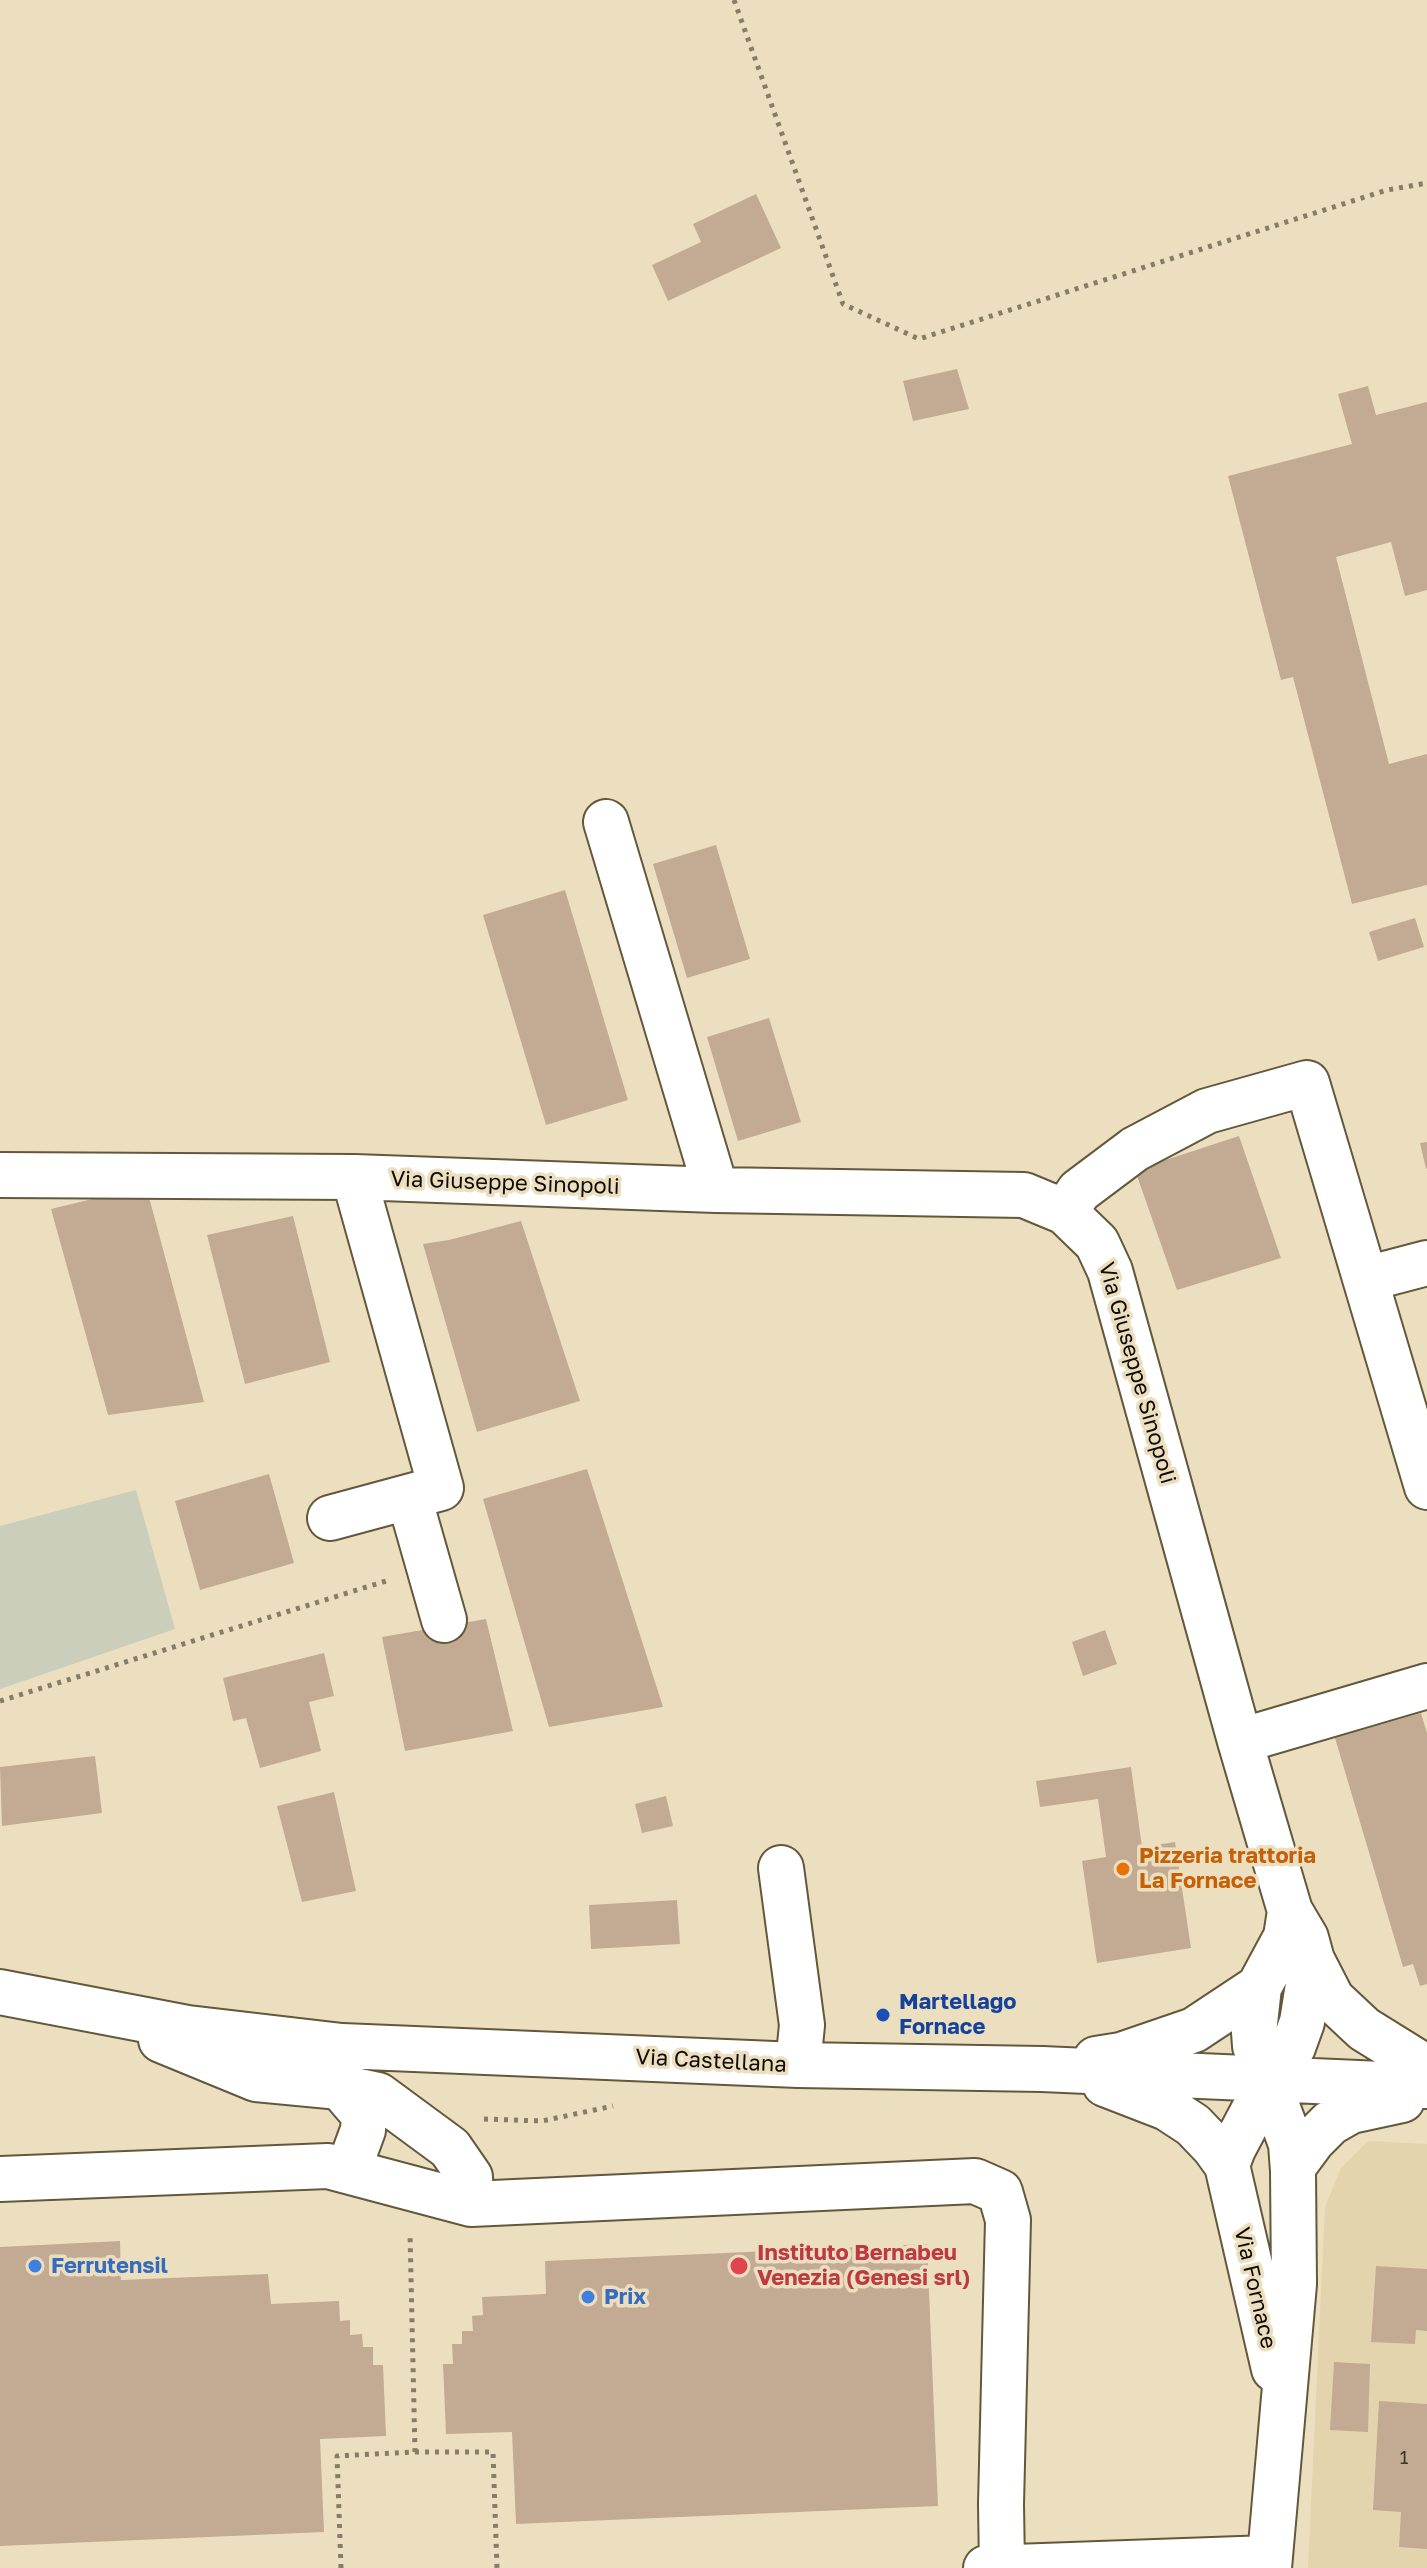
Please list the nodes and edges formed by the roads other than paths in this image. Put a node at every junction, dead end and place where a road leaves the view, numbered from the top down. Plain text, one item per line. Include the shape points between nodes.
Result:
1 (606, 822) dead end
2 (0, 1175) edge
3 (354, 1177) junction
4 (716, 1190) junction
5 (1065, 1212) junction
6 (1427, 1263) edge
7 (1366, 1279) junction
8 (1427, 1487) edge
9 (409, 1497) junction
10 (330, 1518) dead end
11 (444, 1620) dead end
12 (1427, 1686) edge
13 (1240, 1741) junction
14 (781, 1868) dead end
15 (1290, 1911) junction
16 (1312, 1960) junction
17 (1259, 1987) junction
18 (0, 1992) edge
19 (85, 2008) junction
20 (798, 2065) junction
21 (1427, 2068) edge
22 (1042, 2069) junction
23 (1269, 2081) junction
24 (1427, 2086) edge
25 (340, 2087) junction
26 (1427, 2095) edge
27 (1227, 2165) junction
28 (1293, 2167) junction
29 (348, 2171) junction
30 (0, 2179) edge
31 (471, 2204) junction
32 (1284, 2410) junction
33 (1269, 2563) edge
34 (1002, 2567) edge
35 (986, 2568) edge

1 - 4 street
2 - 3 street, Via Giuseppe Sinopoli
3 - 4 street, Via Giuseppe Sinopoli
3 - 9 street, Via Giuseppe Sinopoli via 441,1488
4 - 5 street, Via Giuseppe Sinopoli via 1024,1195
5 - 7 street via 1079,1191 1147,1143 1207,1111 1307,1083
5 - 13 street, Via Giuseppe Sinopoli via 1097,1243 1110,1271
6 - 7 street
7 - 8 street
9 - 10 street, Via Giuseppe Sinopoli
9 - 11 street
12 - 13 street
13 - 15 street, Via Giuseppe Sinopoli
14 - 20 street via 802,2025
15 - 16 street, Via Giuseppe Sinopoli
15 - 17 street via 1286,1937
16 - 21 street, Via Giuseppe Sinopoli via 1332,1999 1364,2029
16 - 23 street via 1302,2022 1293,2047
17 - 22 street via 1194,2030 1121,2055
17 - 23 street via 1255,2046
18 - 19 street, Via Castellana
19 - 20 street, Via Castellana via 188,2028 342,2046
19 - 25 street via 256,2079
20 - 22 street, Via Castellana
22 - 23 street, Via Castellana
22 - 27 street, Via Fornace via 1112,2086 1167,2108 1193,2125
23 - 24 street, Via Castellana
23 - 27 street
23 - 28 street, Via Fornace via 1291,2144
25 - 29 street via 364,2115
25 - 31 street via 378,2095 450,2148 470,2177
26 - 28 street via 1351,2111 1330,2123
27 - 32 street, Via Fornace
28 - 32 street, Via Fornace via 1294,2284
29 - 30 street via 328,2166
29 - 31 street
31 - 34 street via 975,2181 1000,2192 1008,2220
32 - 33 street, Via Fornace
33 - 34 street
34 - 35 street

